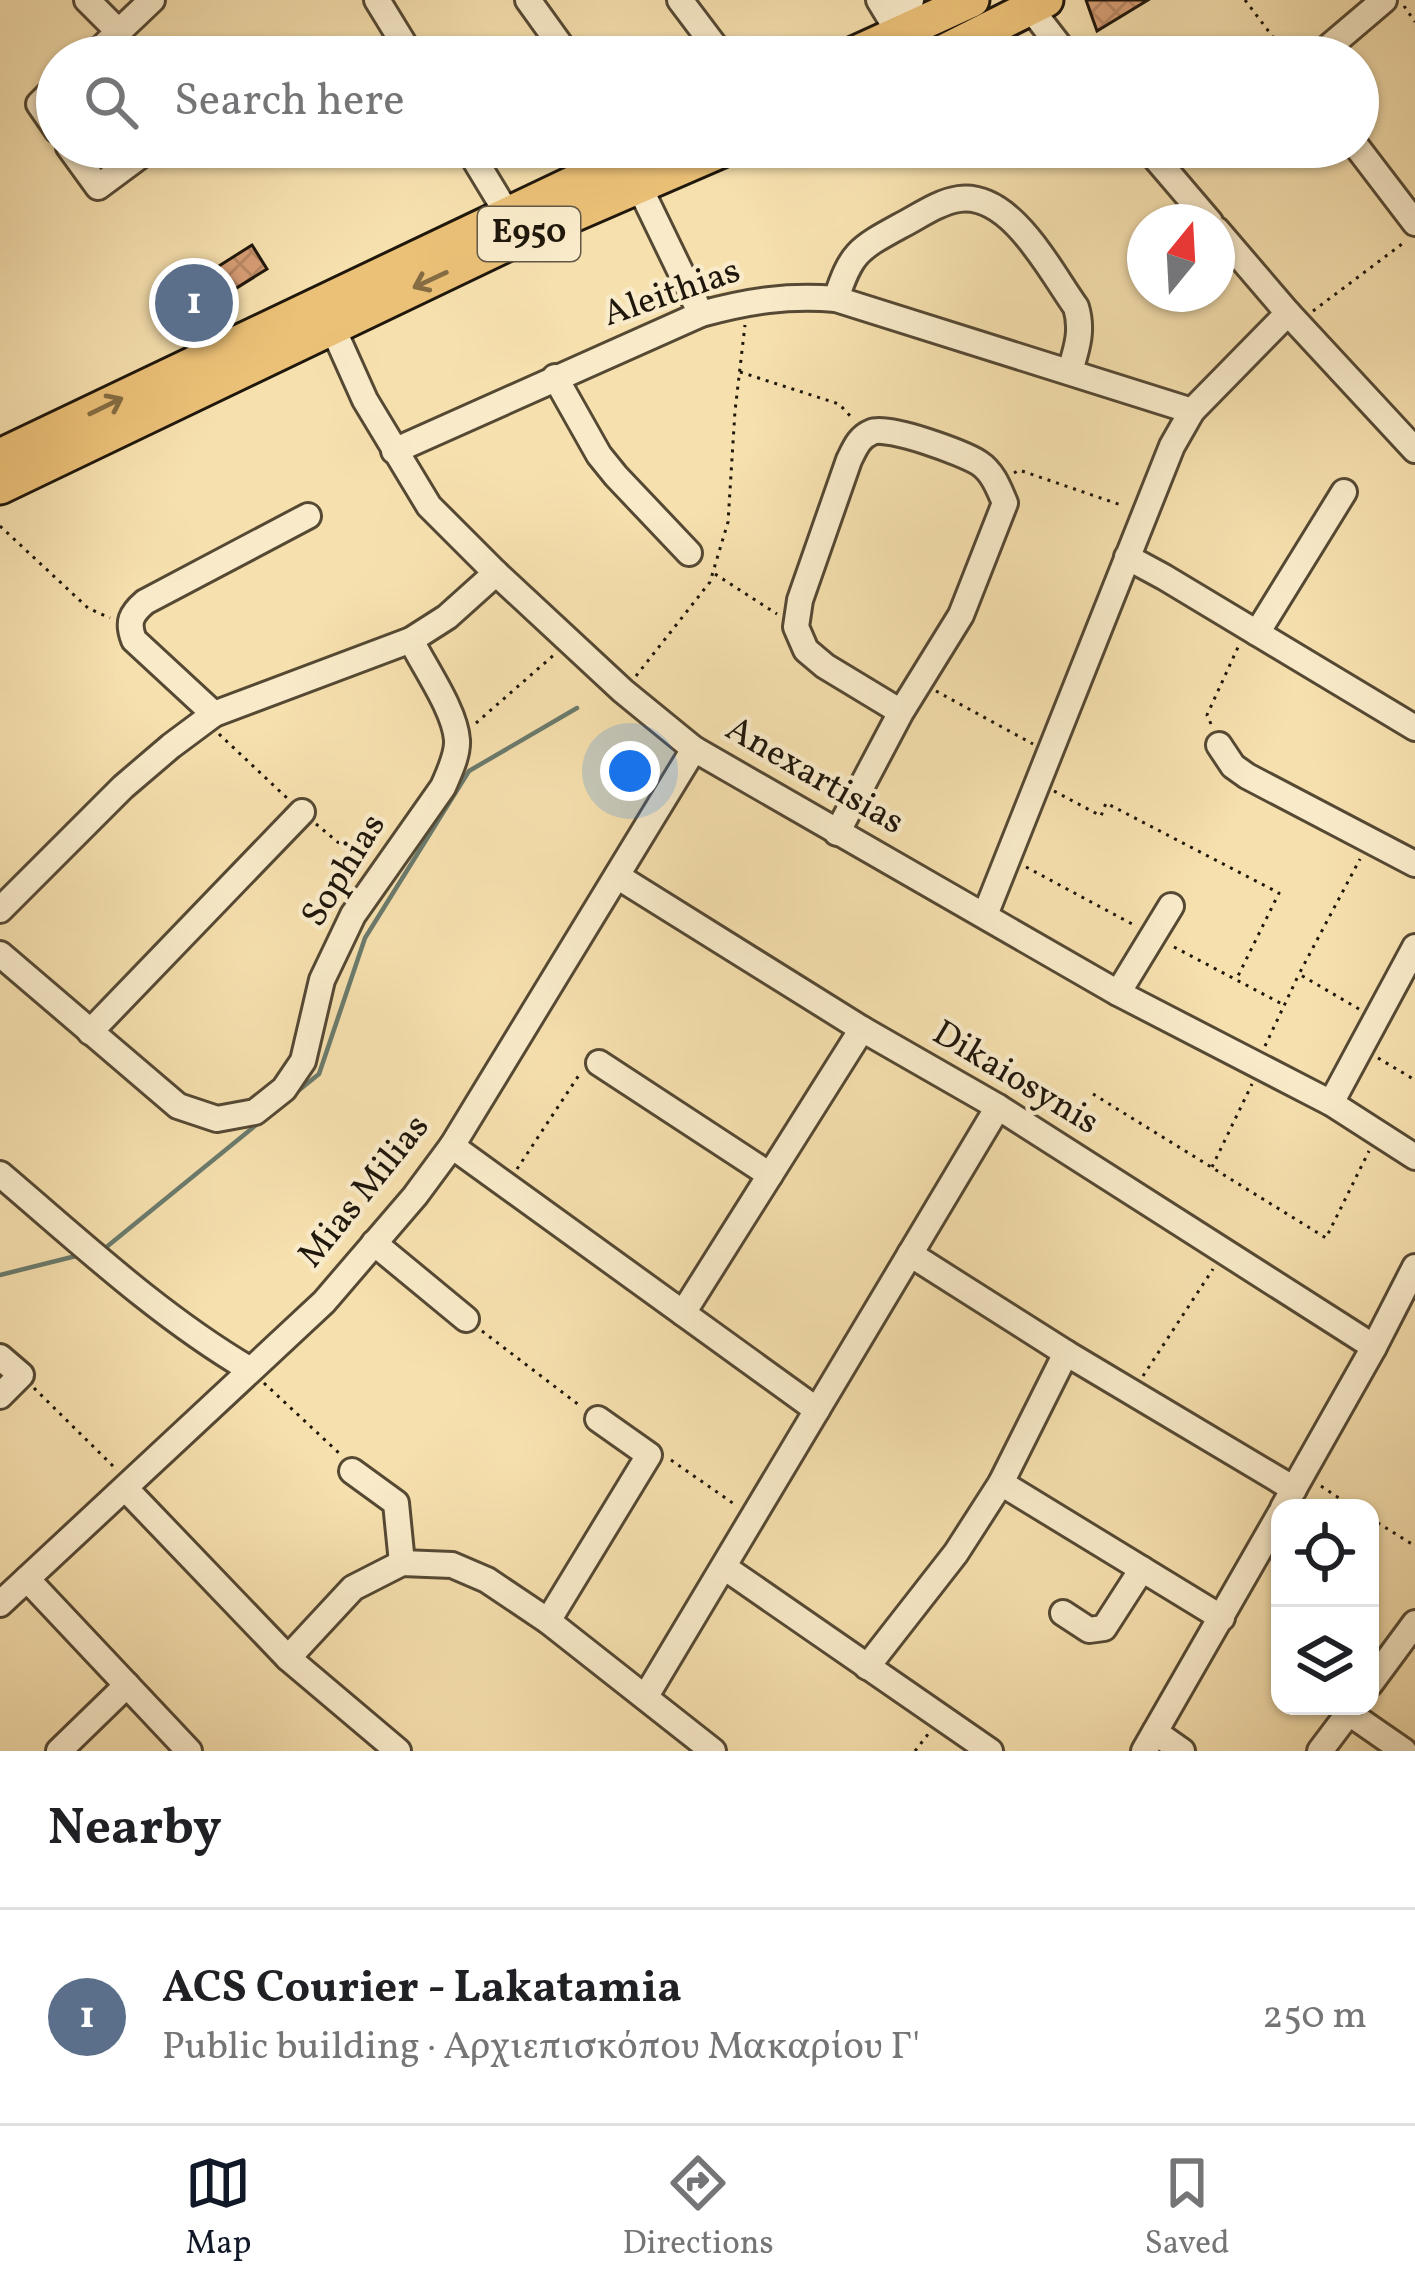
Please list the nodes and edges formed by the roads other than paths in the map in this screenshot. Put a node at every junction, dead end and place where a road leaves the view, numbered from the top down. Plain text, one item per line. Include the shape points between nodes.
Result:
1 (87, 0) edge
2 (152, 0) edge
3 (377, 0) edge
4 (528, 0) edge
5 (680, 0) edge
6 (911, 0) edge
7 (972, 0) edge
8 (1384, 0) edge
9 (1034, 3) edge
10 (888, 15) edge
11 (119, 32) junction
12 (115, 36) edge
13 (399, 36) edge
14 (554, 36) edge
15 (707, 36) edge
16 (972, 36) edge
17 (1055, 36) edge
18 (1342, 36) edge
19 (84, 168) edge
20 (124, 168) edge
21 (480, 168) edge
22 (615, 168) edge
23 (624, 168) edge
24 (643, 168) edge
25 (1164, 168) edge
26 (1373, 168) edge
27 (1195, 204) edge
28 (507, 213) junction
29 (1415, 223) edge
30 (1235, 251) edge
31 (836, 299) junction
32 (327, 314) junction
33 (701, 314) junction
34 (1293, 318) junction
35 (1070, 370) junction
36 (555, 377) junction
37 (1192, 410) junction
38 (1415, 450) edge
39 (394, 452) junction
40 (0, 456) edge
41 (0, 487) edge
42 (1344, 493) dead end
43 (308, 516) dead end
44 (689, 553) dead end
45 (1127, 557) junction
46 (496, 573) junction
47 (1252, 630) junction
48 (410, 640) junction
49 (901, 712) junction
50 (214, 714) junction
51 (1415, 728) edge
52 (1219, 746) road end
53 (694, 749) junction
54 (302, 812) dead end
55 (837, 832) junction
56 (1415, 864) edge
57 (617, 876) junction
58 (1171, 906) dead end
59 (0, 910) edge
60 (985, 915) junction
61 (1415, 947) edge
62 (0, 954) edge
63 (1118, 993) junction
64 (862, 1030) junction
65 (90, 1032) junction
66 (599, 1063) road end
67 (1331, 1103) junction
68 (998, 1107) junction
69 (452, 1146) junction
70 (1415, 1156) edge
71 (0, 1174) edge
72 (770, 1175) junction
73 (374, 1243) junction
74 (910, 1254) junction
75 (1415, 1267) edge
76 (683, 1313) junction
77 (466, 1318) road end
78 (1374, 1347) junction
79 (1066, 1353) junction
80 (0, 1357) edge
81 (249, 1370) junction
82 (0, 1396) edge
83 (817, 1410) junction
84 (598, 1419) road end
85 (352, 1471) road end
86 (1001, 1483) junction
87 (129, 1487) junction
88 (1290, 1496) edge
89 (402, 1563) junction
90 (724, 1567) junction
91 (1142, 1569) junction
92 (27, 1579) junction
93 (0, 1604) edge
94 (1063, 1613) dead end
95 (1222, 1618) junction
96 (548, 1621) junction
97 (1415, 1623) edge
98 (289, 1658) junction
99 (867, 1667) junction
100 (1379, 1672) edge
101 (127, 1685) junction
102 (646, 1696) junction
103 (1347, 1715) edge
104 (1357, 1715) edge
105 (1149, 1742) edge
106 (59, 1751) edge
107 (189, 1751) edge
108 (398, 1751) edge
109 (712, 1751) edge
110 (990, 1751) edge
111 (1182, 1751) edge
112 (1320, 1751) edge
113 (1404, 1751) edge

1 - 11 street
2 - 11 street
3 - 13 street
4 - 14 street
5 - 15 street
6 - 10 street
7 - 10 main road
8 - 18 street
9 - 16 main road
9 - 17 street
11 - 12 street
19 - 20 street via 98,187
21 - 28 street
22 - 28 main road, E950
23 -> 32 main road, E950 via 517,239
24 - 33 street
25 - 27 street
26 - 29 street
28 - 32 main road, E950
30 - 34 street
31 - 33 street, Aleithias via 748,301
31 - 35 street, Aleithias
31 - 35 street via 847,267 869,243 945,203 986,202 1013,220 1076,307 1080,338
32 - 39 street, Anexartisias
40 -> 32 main road, E950
32 - 41 main road, E950
33 - 36 street, Aleithias
34 - 37 street
34 - 38 street
35 - 37 street, Aleithias
36 - 39 street, Aleithias
36 - 44 street via 599,455
37 - 45 street
39 - 46 street, Anexartisias via 429,506
42 - 47 street
43 - 50 street via 133,612 134,640
45 - 47 street
45 - 60 street
46 - 48 street
46 - 53 street, Anexartisias
47 - 51 street
48 - 50 street
48 - 65 street, Sophias via 450,715 452,764 352,916 322,980 303,1061 284,1089 255,1112 217,1119 178,1106
49 - 49 street via 825,666 796,627 849,460 859,439 876,429 981,464 1005,503 961,615
49 - 55 street
50 - 59 street via 123,787
52 - 56 street via 1247,776
53 - 55 street, Anexartisias
53 - 57 street, Mias Milias
54 - 65 street
55 - 60 street, Anexartisias
57 - 64 street, Dikaiosynis
57 - 69 street, Mias Milias
58 - 63 street
60 - 63 street, Anexartisias
61 - 67 street
62 - 65 street, Sophias
63 - 67 street, Anexartisias
64 - 68 street, Dikaiosynis
64 - 72 street
66 - 72 street
67 - 70 street, Anexartisias
68 - 74 street
68 - 78 street, Dikaiosynis
69 - 73 street, Mias Milias
69 - 76 street
71 - 81 street via 124,1280
72 - 76 street
73 - 77 street
73 - 81 street, Mias Milias
74 - 79 street
74 - 83 street
75 - 78 street
76 - 83 street
78 - 88 street
79 - 86 street
79 - 88 street
80 - 82 street via 21,1375
81 - 87 street, Mias Milias
83 - 90 street
84 - 96 street via 649,1455
85 - 89 street via 396,1503
86 - 91 street
86 - 99 street
87 - 92 street, Mias Milias
87 - 98 street
88 - 95 street
89 - 96 street via 452,1565
89 - 98 street via 353,1588
90 - 99 street
90 - 102 street
91 - 94 street via 1104,1628 1089,1630
91 - 95 street
92 - 93 street, Mias Milias
92 - 101 street
95 - 105 street
96 - 102 street
97 - 100 street
98 - 108 street
99 - 110 street
101 - 106 street
101 - 107 street
102 - 109 street
103 - 112 street
104 - 113 street
105 - 111 street

